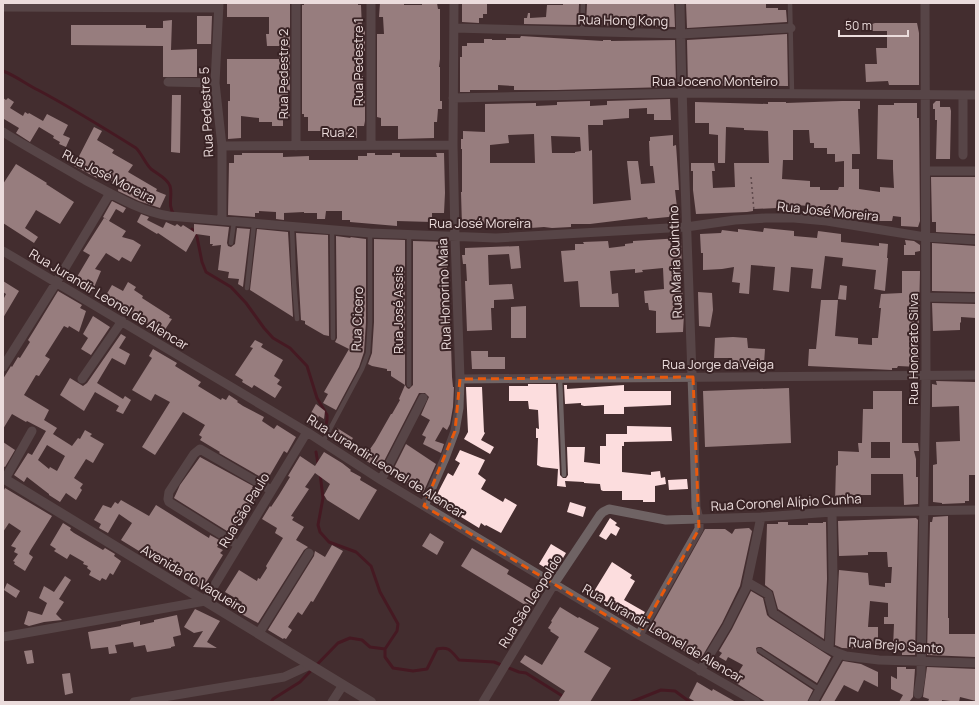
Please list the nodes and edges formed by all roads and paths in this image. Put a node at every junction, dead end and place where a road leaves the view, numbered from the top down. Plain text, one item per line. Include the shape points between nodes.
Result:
1 (296, 3) edge
2 (371, 3) edge
3 (454, 3) edge
4 (583, 3) edge
5 (680, 3) edge
6 (790, 3) edge
7 (925, 3) edge
8 (219, 6) edge
9 (3, 7) edge
10 (455, 28) junction
11 (791, 28) junction
12 (582, 32) junction
13 (681, 34) junction
14 (168, 82) dead end
15 (215, 83) junction
16 (683, 93) junction
17 (792, 94) junction
18 (976, 94) edge
19 (926, 95) junction
20 (963, 95) junction
21 (453, 98) junction
22 (3, 132) edge
23 (371, 145) junction
24 (453, 145) junction
25 (222, 146) junction
26 (296, 146) junction
27 (963, 155) dead end
28 (926, 171) junction
29 (976, 171) edge
30 (751, 177) dead end
31 (110, 193) junction
32 (755, 218) junction
33 (222, 220) junction
34 (234, 222) junction
35 (254, 224) junction
36 (292, 227) junction
37 (686, 227) junction
38 (332, 231) junction
39 (370, 233) junction
40 (408, 235) junction
41 (455, 237) junction
42 (925, 237) junction
43 (976, 240) edge
44 (231, 243) dead end
45 (3, 251) edge
46 (56, 283) junction
47 (247, 288) dead end
48 (926, 297) junction
49 (976, 298) edge
50 (297, 319) dead end
51 (122, 321) junction
52 (333, 338) dead end
53 (3, 367) edge
54 (976, 374) edge
55 (926, 375) junction
56 (693, 377) junction
57 (560, 378) junction
58 (82, 379) dead end
59 (460, 379) junction
60 (409, 385) dead end
61 (423, 398) dead end
62 (32, 431) dead end
63 (306, 432) junction
64 (322, 443) junction
65 (564, 475) dead end
66 (4, 478) edge
67 (381, 480) junction
68 (271, 490) junction
69 (424, 506) junction
70 (924, 510) junction
71 (976, 510) edge
72 (832, 512) junction
73 (600, 515) joint
74 (761, 517) junction
75 (699, 519) junction
76 (238, 545) junction
77 (309, 553) dead end
78 (747, 582) junction
79 (554, 584) junction
80 (205, 601) junction
81 (259, 633) junction
82 (639, 635) junction
83 (3, 636) edge
84 (829, 649) junction
85 (759, 650) dead end
86 (840, 654) junction
87 (921, 660) junction
88 (976, 663) edge
89 (310, 665) junction
90 (700, 671) junction
91 (343, 685) junction
92 (820, 690) junction
93 (918, 694) dead end
94 (134, 702) edge
95 (332, 702) edge
96 (371, 702) edge
97 (483, 702) edge
98 (756, 702) edge
99 (813, 702) edge

1 - 26 street, Rua Pedestre 2
2 - 23 street, Rua Pedestre 1
3 - 10 street, Rua Honorino Maia
4 - 12 lane
5 - 13 street, Rua Maria Quintino
6 - 11 lane
7 - 19 street, Rua Honorato Silva
8 - 9 street
8 - 15 street, Rua Pedestre 5
10 - 12 street, Rua Hong Kong
10 - 21 street, Rua Honorino Maia
11 - 13 street, Rua Hong Kong
11 - 17 lane
12 - 13 street, Rua Hong Kong
13 - 16 street, Rua Maria Quintino
14 - 15 street
15 - 25 street, Rua Pedestre 5
16 - 17 street, Rua Joceno Monteiro
16 - 21 street, Rua Joceno Monteiro
16 - 37 street, Rua Maria Quintino
17 - 19 street, Rua Joceno Monteiro
18 - 20 street, Rua Joceno Monteiro
19 - 20 street, Rua Joceno Monteiro
19 - 28 street, Rua Honorato Silva
20 - 27 street
21 - 24 street, Rua Honorino Maia
22 - 31 street, Rua José Moreira
23 - 24 street, Rua 2
23 - 26 street, Rua 2
24 - 41 street, Rua Honorino Maia
25 - 26 street, Rua 2
25 - 33 street, Rua Pedestre 5
28 - 29 street
28 - 42 street, Rua Honorato Silva
30 - 32 path
31 - 33 street, Rua José Moreira via 152,212 186,218
31 - 46 street
32 - 37 street, Rua José Moreira
32 - 42 street, Rua José Moreira via 794,218
33 - 34 street, Rua José Moreira
34 - 35 street, Rua José Moreira
34 - 44 lane
35 - 36 street, Rua José Moreira
35 - 47 lane
36 - 38 street, Rua José Moreira
36 - 50 lane
37 - 41 street, Rua José Moreira via 496,238
37 - 56 street, Rua Maria Quintino
38 - 39 street, Rua José Moreira
38 - 52 lane
39 - 40 street, Rua José Moreira
39 - 64 lane, Rua Cicero via 368,353
40 - 41 street, Rua José Moreira
40 - 60 lane, Rua José Assis
41 - 59 street, Rua Honorino Maia
42 - 43 street, Rua José Moreira
42 - 48 street, Rua Honorato Silva
45 - 46 street, Rua Jurandir Leonel de Alencar
46 - 51 street, Rua Jurandir Leonel de Alencar
46 - 53 street
48 - 49 street
48 - 55 street, Rua Honorato Silva
51 - 58 street
51 - 63 street, Rua Jurandir Leonel de Alencar
54 - 55 street, Rua Jorge da Veiga
55 - 56 street, Rua Jorge da Veiga
55 - 70 street, Rua Honorato Silva
56 - 57 street, Rua Jorge da Veiga
56 - 75 street, Rua Maria Quintino via 696,508
57 - 59 street, Rua Jorge da Veiga
57 - 65 lane
59 - 69 street, Rua Honorino Maia via 459,408 454,431
61 - 67 street
62 - 66 street
63 - 64 street, Rua Jurandir Leonel de Alencar
63 - 68 street, Rua São Paulo
64 - 67 street, Rua Jurandir Leonel de Alencar
66 - 80 street, Avenida do Vaqueiro
67 - 69 street, Rua Jurandir Leonel de Alencar
68 - 76 street, Rua São Paulo
68 - 76 street via 200,449 194,454 168,495 169,502
69 - 79 street, Rua Jurandir Leonel de Alencar
70 - 71 street, Rua Coronel Alípio Cunha
70 - 72 street, Rua Coronel Alípio Cunha
70 - 87 street, Rua Honorato Silva
72 - 74 street, Rua Coronel Alípio Cunha
72 - 84 street via 833,579
73 - 75 street, Rua Coronel Alípio Cunha via 609,509 666,520
73 - 79 street, Rua São Leopoldo
74 - 75 street, Rua Coronel Alípio Cunha
74 - 78 street
75 - 82 street via 699,529
76 - 80 street, Rua São Paulo
77 - 81 street
78 - 84 street, Rua Brejo Santo via 768,594 773,613
78 - 90 street via 727,626
79 - 82 street, Rua Jurandir Leonel de Alencar
79 - 97 street, Rua São Leopoldo
80 - 81 street, Avenida do Vaqueiro
80 - 83 street
81 - 89 street, Avenida do Vaqueiro
82 - 90 street, Rua Jurandir Leonel de Alencar
84 - 86 street, Rua Brejo Santo
85 - 92 lane
86 - 87 street, Rua Brejo Santo via 879,660
86 - 92 street
87 - 88 street, Rua Brejo Santo
87 - 93 street, Rua Honorato Silva
89 - 91 street, Avenida do Vaqueiro
89 - 94 street via 284,677
90 - 98 street, Rua Jurandir Leonel de Alencar
91 - 95 street
91 - 96 street, Avenida do Vaqueiro
92 - 99 street

